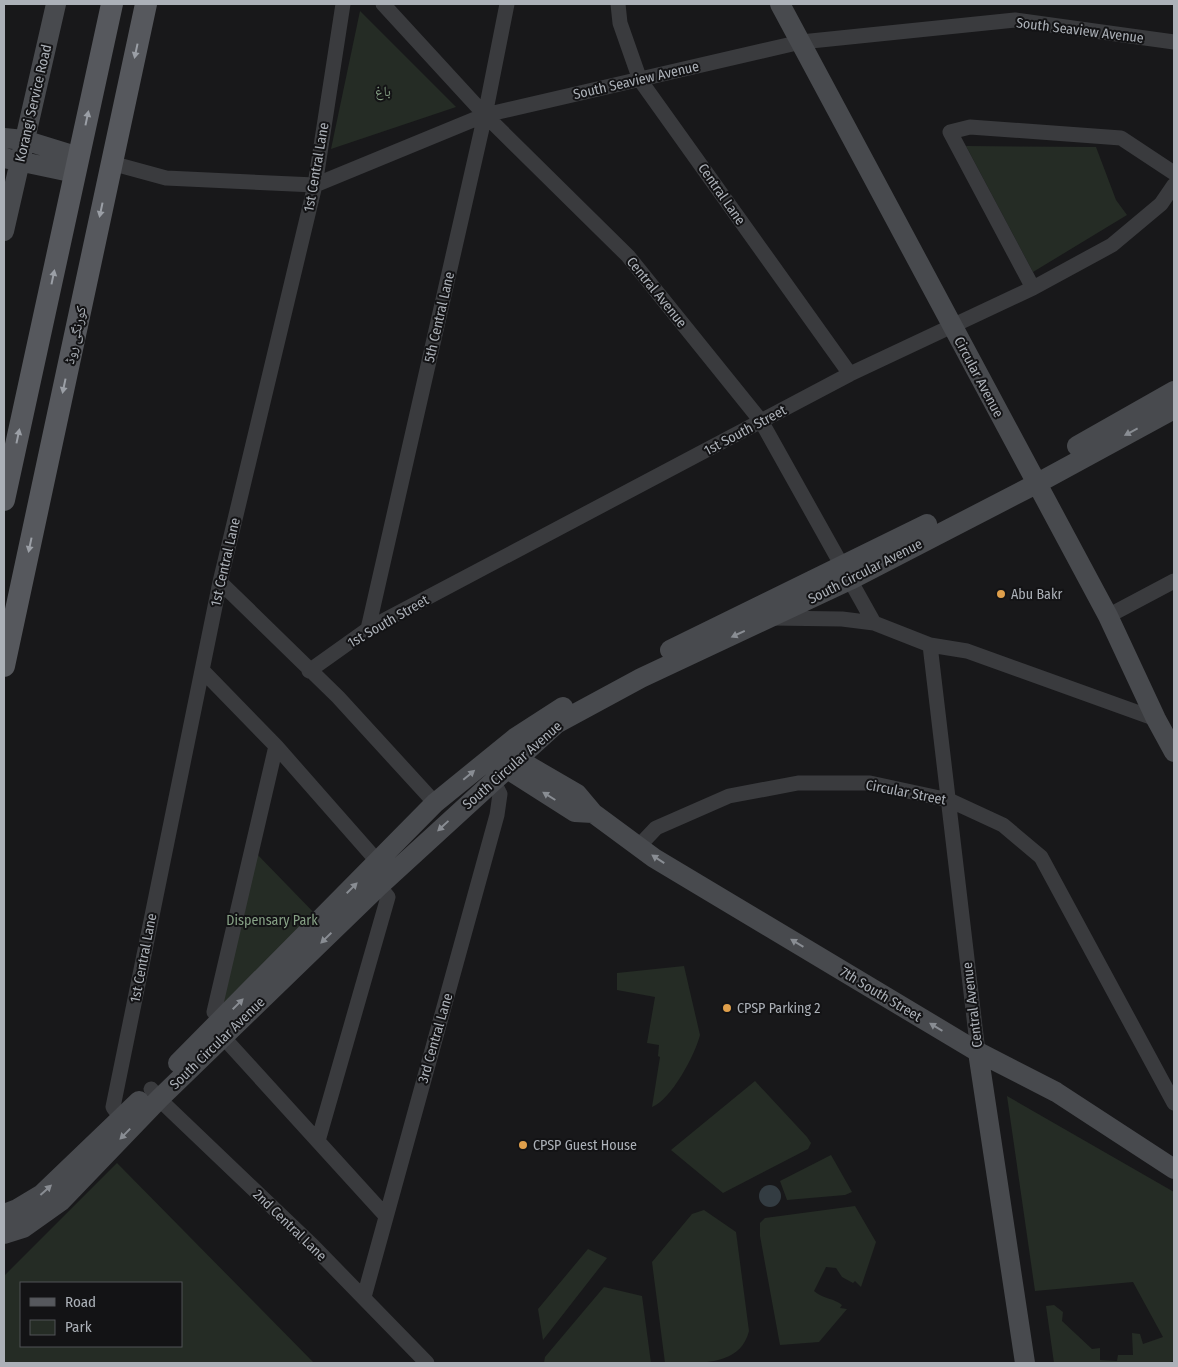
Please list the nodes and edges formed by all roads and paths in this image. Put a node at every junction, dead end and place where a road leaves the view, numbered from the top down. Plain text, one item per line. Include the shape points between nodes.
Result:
1 (56, 4) edge
2 (112, 4) edge
3 (146, 4) edge
4 (343, 4) edge
5 (383, 4) edge
6 (507, 4) edge
7 (618, 4) edge
8 (780, 4) edge
9 (800, 42) junction
10 (1174, 42) edge
11 (640, 80) junction
12 (485, 115) junction
13 (4, 138) edge
14 (24, 140) junction
15 (12, 159) edge
16 (111, 163) junction
17 (77, 165) junction
18 (1174, 173) edge
19 (315, 185) junction
20 (1174, 185) edge
21 (4, 231) edge
22 (1033, 288) junction
23 (952, 327) junction
24 (850, 374) junction
25 (1174, 391) edge
26 (1174, 409) edge
27 (761, 421) junction
28 (1033, 478) junction
29 (4, 500) edge
30 (846, 573) junction
31 (1174, 581) edge
32 (220, 582) junction
33 (1108, 616) junction
34 (771, 618) junction
35 (874, 623) junction
36 (368, 629) junction
37 (930, 645) junction
38 (4, 666) edge
39 (202, 670) junction
40 (309, 671) junction
41 (1156, 719) junction
42 (1173, 745) edge
43 (276, 746) junction
44 (505, 769) junction
45 (949, 800) junction
46 (435, 804) junction
47 (639, 846) junction
48 (378, 862) junction
49 (379, 886) junction
50 (223, 1029) junction
51 (978, 1052) junction
52 (155, 1094) junction
53 (1174, 1104) edge
54 (121, 1118) junction
55 (318, 1141) junction
56 (1174, 1169) edge
57 (4, 1214) edge
58 (385, 1214) junction
59 (4, 1234) edge
60 (364, 1297) junction
61 (427, 1363) edge
62 (1025, 1363) edge

1 - 14 main road, Korangi Service Road
17 -> 2 main road
3 -> 16 main road, کورنگی روڈ
4 - 19 street, 1st Central Lane
5 - 12 street, Central Avenue
6 - 12 street, 5th Central Lane
7 - 11 street, Central Lane via 620,23
8 - 9 main road, Circular Avenue
9 - 10 street, South Seaview Avenue via 1015,20
9 - 11 street, South Seaview Avenue
9 - 23 main road, Circular Avenue
11 - 12 street, South Seaview Avenue
11 - 24 street, Central Lane
12 - 19 street, South Seaview Avenue
12 - 27 street, Central Avenue via 628,256
12 - 36 street, 5th Central Lane
13 - 14 main road
14 - 15 main road, Korangi Service Road
14 - 17 main road
15 - 17 main road
15 - 21 main road, Korangi Service Road
16 - 19 street, South Seaview Avenue via 166,178
16 -> 38 main road, کورنگی روڈ
29 -> 17 main road
18 - 22 street via 1121,138 970,127 950,132
19 - 32 street, 1st Central Lane
20 - 22 street, 1st South Street via 1161,204 1112,245
22 - 23 street, 1st South Street
23 - 24 street, 1st South Street
23 - 28 main road, Circular Avenue
24 - 27 street, 1st South Street
25 - 28 main road, South Circular Avenue
26 -> 28 main road, South Circular Avenue
27 - 30 street, Central Avenue
27 - 36 street, 1st South Street
28 - 30 main road, South Circular Avenue
28 - 33 main road, Circular Avenue
30 - 34 main road, South Circular Avenue
30 - 35 street, Central Avenue
46 -> 30 main road, South Circular Avenue via 552,713 635,667
31 - 33 street
32 - 39 street, 1st Central Lane
32 - 40 street
33 - 41 main road, Circular Avenue
34 - 35 street
34 -> 44 main road, South Circular Avenue via 641,678 556,724
35 - 37 street
36 - 40 street, 1st South Street
37 - 41 street via 967,651
37 - 45 street, Central Avenue
39 - 43 street
39 - 54 street, 1st Central Lane via 113,1107
40 - 46 street via 338,696
41 - 42 main road, Circular Avenue
43 - 48 street
43 - 50 street via 214,1012
47 -> 44 main road, 7th South Street via 593,813 577,794
44 -> 49 main road, South Circular Avenue
44 - 58 street, 3rd Central Lane via 497,815
45 - 47 street, Circular Street via 870,783 798,783 729,796 656,828
45 - 51 street, Central Avenue
45 - 53 street, Circular Street via 1003,825 1041,857
46 - 48 main road, South Circular Avenue
51 -> 47 main road, 7th South Street
50 -> 48 main road, South Circular Avenue
49 -> 50 main road, South Circular Avenue
49 - 55 street via 388,896
50 - 52 main road, South Circular Avenue
50 - 55 street
51 - 56 main road, 7th South Street via 1056,1092
51 - 62 main road, Central Avenue
52 - 54 main road, South Circular Avenue
52 -> 59 main road, South Circular Avenue via 61,1201 23,1228
52 - 60 street, 2nd Central Lane
57 -> 54 main road, South Circular Avenue via 42,1194
55 - 58 street
58 - 60 street, 3rd Central Lane
60 - 61 street, 2nd Central Lane

